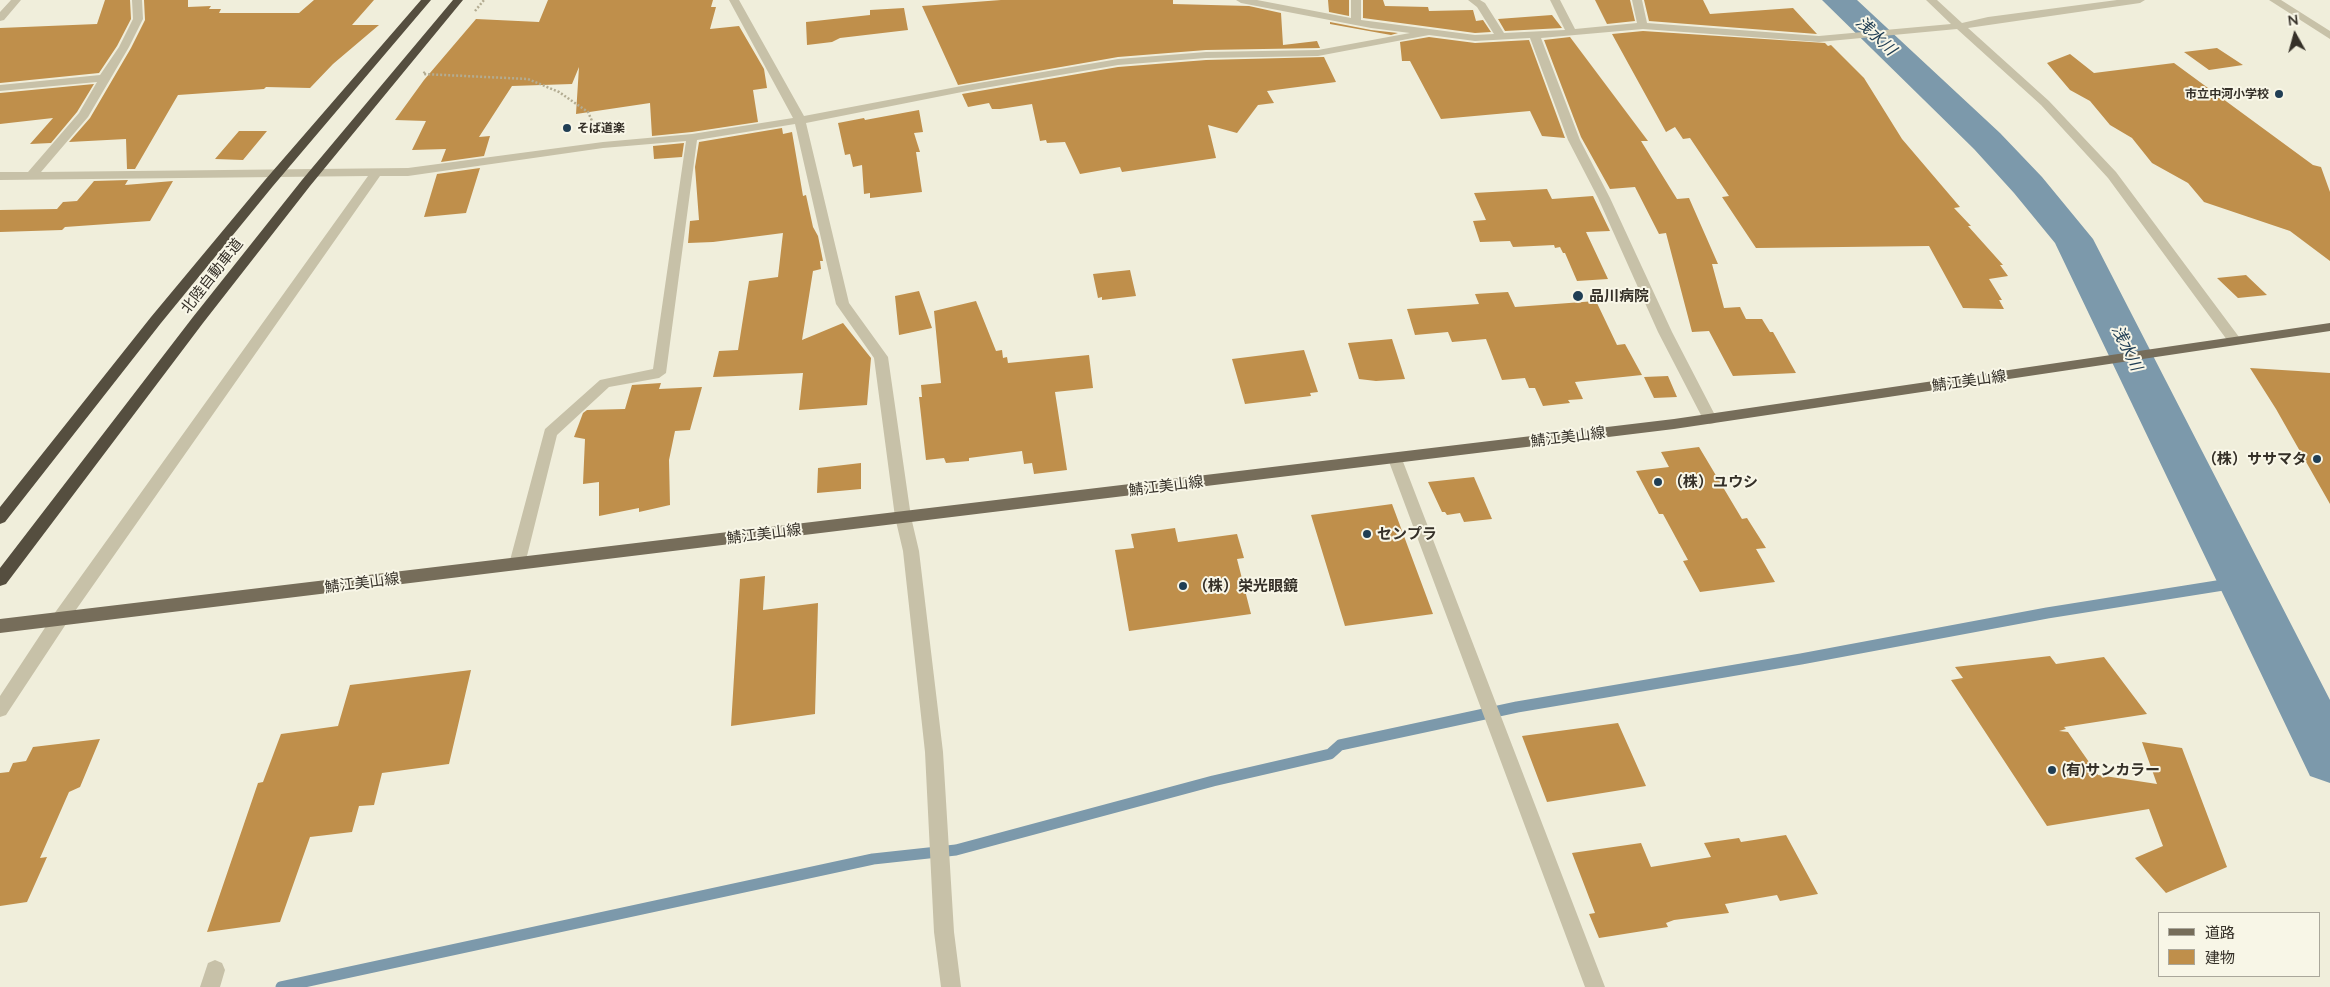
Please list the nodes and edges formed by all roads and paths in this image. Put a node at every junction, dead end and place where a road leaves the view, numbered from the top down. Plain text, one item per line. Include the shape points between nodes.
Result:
1 (16, 0) edge
2 (137, 0) edge
3 (426, 0) edge
4 (458, 0) edge
5 (484, 0) edge
6 (734, 0) edge
7 (1241, 0) edge
8 (1356, 0) edge
9 (1473, 0) edge
10 (1555, 0) edge
11 (1638, 0) edge
12 (1931, 0) edge
13 (2140, 0) edge
14 (2274, 0) edge
15 (472, 15) dead end
16 (0, 18) edge
17 (1356, 21) junction
18 (1643, 26) junction
19 (1961, 26) junction
20 (1426, 33) junction
21 (1572, 33) junction
22 (1534, 35) junction
23 (1500, 36) junction
24 (2330, 36) edge
25 (429, 67) dead end
26 (104, 78) junction
27 (0, 88) edge
28 (800, 120) junction
29 (692, 137) junction
30 (603, 145) junction
31 (377, 171) junction
32 (0, 176) edge
33 (30, 176) junction
34 (156, 320) junction
35 (2330, 327) edge
36 (2235, 341) junction
37 (1710, 419) junction
38 (1395, 459) junction
39 (0, 503) edge
40 (903, 517) junction
41 (0, 518) edge
42 (517, 564) junction
43 (0, 580) edge
44 (60, 619) junction
45 (0, 626) edge
46 (0, 710) edge
47 (951, 987) edge
48 (1594, 987) edge

1 - 16 street
2 - 26 street via 138,19
3 - 34 highway, 北陸自動車道
4 - 43 highway, 北陸自動車道 via 306,183
5 - 15 path
6 - 28 street
7 - 17 street
8 - 17 street
9 - 23 street via 1481,5
10 - 21 street
11 - 18 street
12 - 19 street
13 - 19 street
14 - 24 street
17 - 20 street
18 - 19 street via 1819,40
18 - 21 street
19 - 36 street via 2046,102 2112,175
20 - 23 street via 1475,38
20 - 28 street via 1318,53 1206,55 1118,62
21 - 22 street
22 - 23 street
22 - 37 street via 1574,140
25 - 30 path via 423,74 528,80 559,92 588,112
26 - 27 street
26 - 33 street via 84,115
28 - 29 street
28 - 40 street via 843,304 880,357
29 - 30 street
29 - 42 street via 659,374 605,383 550,433
30 - 31 street via 408,172
31 - 33 street
31 - 44 street
32 - 33 street
34 - 39 highway via 87,397
34 - 41 highway, 北陸自動車道
35 - 36 main road, 鯖江美山線
36 - 37 main road, 鯖江美山線
37 - 38 main road, 鯖江美山線
38 - 40 main road, 鯖江美山線
38 - 48 street
40 - 42 main road, 鯖江美山線
40 - 47 street via 911,551 934,752 944,932
42 - 44 main road, 鯖江美山線
44 - 45 main road, 鯖江美山線
44 - 46 street

